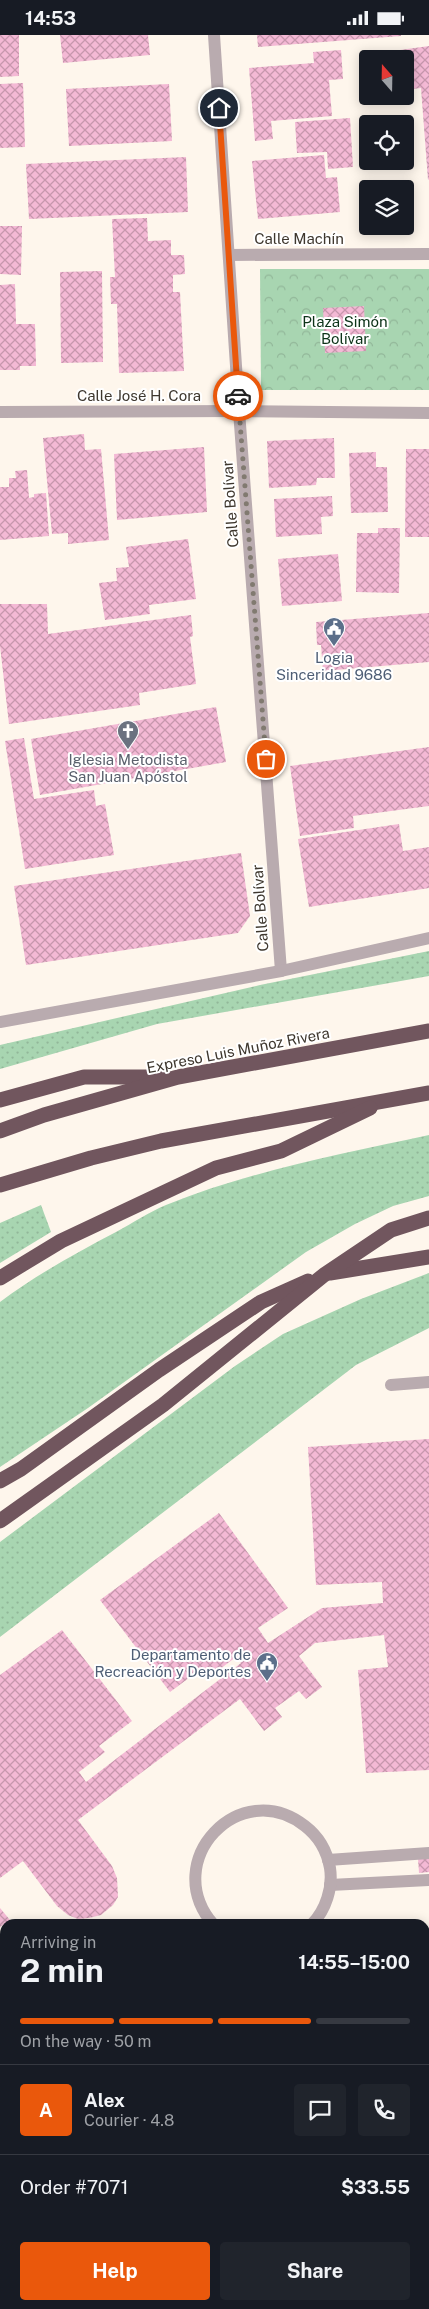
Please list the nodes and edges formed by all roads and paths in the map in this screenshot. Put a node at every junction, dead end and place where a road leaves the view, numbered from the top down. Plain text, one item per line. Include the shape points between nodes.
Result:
1 (214, 35) edge
2 (429, 254) edge
3 (229, 255) junction
4 (239, 411) junction
5 (0, 412) edge
6 (429, 413) edge
7 (429, 938) edge
8 (282, 971) junction
9 (0, 1022) edge
10 (429, 1031) edge
11 (178, 1077) junction
12 (429, 1093) edge
13 (0, 1100) edge
14 (386, 1100) junction
15 (0, 1131) edge
16 (0, 1185) edge
17 (429, 1218) edge
18 (429, 1257) edge
19 (324, 1275) junction
20 (0, 1278) edge
21 (429, 1382) edge
22 (391, 1385) dead end
23 (0, 1481) edge
24 (0, 1521) edge
25 (429, 1853) edge
26 (328, 1860) junction
27 (429, 1880) edge
28 (330, 1885) junction
29 (211, 1919) edge
30 (316, 1919) edge

1 - 3 street, Calle Bolívar
2 - 3 street, Calle Machín
3 - 4 street, Calle Bolívar
4 - 5 street, Calle José H. Cora
4 - 6 street, Calle José H. Cora
4 - 8 street, Calle Bolívar
7 - 8 street
8 - 9 street
10 - 11 highway, Expreso Luis Muñoz Rivera
11 - 13 highway via 84,1077
11 - 15 highway, Expreso Luis Muñoz Rivera via 44,1115
12 - 14 highway
14 - 16 highway via 162,1141
14 - 20 highway via 281,1151 216,1168 61,1241
17 - 19 highway via 391,1231
18 - 19 highway
19 - 23 highway via 261,1302
19 - 24 highway via 163,1405
21 - 22 street
25 - 26 street
26 - 28 street
26 - 29 street via 317,1837 298,1820 261,1811 236,1816 207,1840 196,1870 199,1901
27 - 28 street
28 - 30 street

